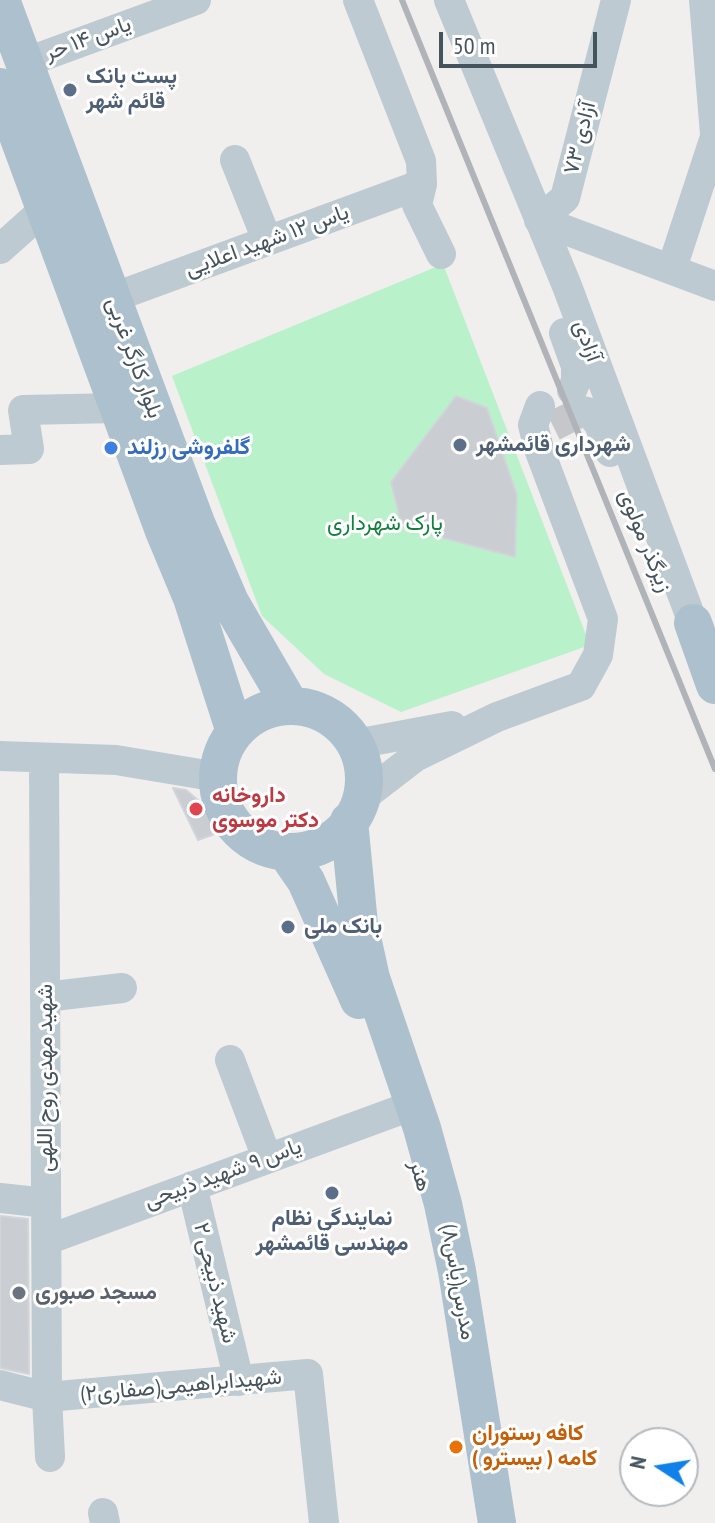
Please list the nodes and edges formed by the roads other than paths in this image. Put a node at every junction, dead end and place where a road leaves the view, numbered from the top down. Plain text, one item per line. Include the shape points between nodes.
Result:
1 (1, 0) edge
2 (196, 0) edge
3 (358, 0) edge
4 (449, 0) edge
5 (616, 0) edge
6 (709, 15) edge
7 (12, 75) edge
8 (715, 124) edge
9 (235, 160) dead end
10 (422, 184) junction
11 (46, 208) junction
12 (539, 220) junction
13 (267, 240) junction
14 (0, 249) edge
15 (441, 254) dead end
16 (672, 268) junction
17 (715, 286) edge
18 (112, 298) junction
19 (133, 402) junction
20 (544, 427) dead end
21 (0, 450) edge
22 (704, 622) edge
23 (715, 685) edge
24 (290, 705) junction
25 (497, 717) junction
26 (235, 732) junction
27 (356, 744) junction
28 (0, 756) edge
29 (44, 758) junction
30 (218, 777) junction
31 (356, 809) junction
32 (286, 852) junction
33 (122, 988) dead end
34 (45, 997) junction
35 (230, 1060) dead end
36 (400, 1110) junction
37 (267, 1158) junction
38 (192, 1186) junction
39 (0, 1198) edge
40 (46, 1203) junction
41 (47, 1240) junction
42 (239, 1381) junction
43 (0, 1385) edge
44 (47, 1397) junction
45 (50, 1457) dead end
46 (324, 1523) edge
47 (481, 1523) edge
48 (497, 1523) edge

1 - 7 main road, بلوار کارگر غربی
2 - 7 street, یاس ۱۴ حر
3 - 10 street via 421,161
4 - 12 street, آزادی
5 - 12 street, آزادی ۷۳ via 565,198
6 - 8 street
7 - 11 main road, بلوار کارگر غربی
7 - 18 main road, بلوار کارگر غربی
8 - 16 street
9 - 13 street
10 - 13 street, یاس ۱۲ شهید اعلایی
10 - 15 street via 417,205
11 - 14 street
11 - 19 main road, بلوار کارگر غربی
12 - 16 street
12 - 22 street, آزادی
12 - 22 street, زیرگذر مولوی via 536,257 576,366 578,401 599,424 673,609
13 - 18 street, یاس ۱۲ شهید اعلایی
16 - 17 street
18 - 19 main road, بلوار کارگر غربی
19 - 21 street via 23,410 29,449
19 - 24 main road, بلوار کارگر غربی via 230,602
19 - 26 main road, بلوار کارگر غربی
20 - 25 street via 603,619 598,655 581,686
22 - 23 main road, آزادی
24 - 26 main road via 253,717
24 - 27 main road via 323,712
25 - 27 street
25 - 31 street via 415,757
26 - 30 main road
27 - 31 main road via 364,783
28 - 29 street
29 - 30 street via 116,760
29 - 34 street, شهید مهدی روح اللهی
30 - 32 main road via 221,799 245,836
31 - 32 main road via 339,834 314,848
31 - 48 main road, مدرس(یاس۸) via 359,924 371,978 443,1204
32 - 36 main road, هنر via 306,881 362,1007
33 - 34 street
34 - 40 street, شهید مهدی روح اللهی
35 - 37 street
36 - 37 street, یاس ۹ شهید ذبیحی
36 - 47 main road, هنر via 443,1279
37 - 38 street, یاس ۹ شهید ذبیحی
38 - 41 street, یاس ۹ شهید ذبیحی
38 - 42 street, شهید ذبیحی ۲
39 - 40 street
40 - 41 street, شهید مهدی روح اللهی
41 - 44 street, شهید مهدی روح اللهی
42 - 44 street, شهیدابراهیمی(صفاری۲)
42 - 46 street, شهیدابراهیمی(صفاری۲) via 308,1374
43 - 44 street, شهیدابراهیمی(صفاری۲)
44 - 45 street, شهید مهدی روح اللهی

